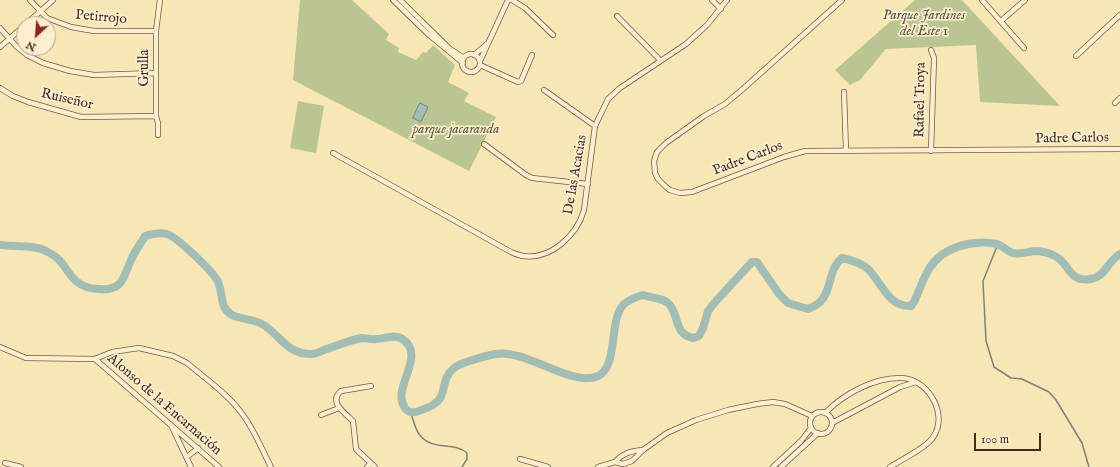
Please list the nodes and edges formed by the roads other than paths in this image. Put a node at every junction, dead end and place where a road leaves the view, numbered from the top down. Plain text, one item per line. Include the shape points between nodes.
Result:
1 (30, 0) edge
2 (53, 0) edge
3 (160, 0) edge
4 (393, 0) edge
5 (400, 0) edge
6 (508, 0) edge
7 (512, 0) edge
8 (712, 0) edge
9 (727, 0) edge
10 (842, 0) edge
11 (982, 0) edge
12 (1025, 0) edge
13 (721, 8) junction
14 (40, 11) junction
15 (1120, 15) edge
16 (35, 16) edge
17 (617, 16) dead end
18 (1001, 21) junction
19 (0, 28) edge
20 (156, 31) junction
21 (16, 33) edge
22 (553, 35) dead end
23 (9, 39) junction
24 (489, 43) junction
25 (0, 47) edge
26 (1024, 48) dead end
27 (931, 50) dead end
28 (474, 55) junction
29 (532, 55) dead end
30 (1076, 56) dead end
31 (464, 60) junction
32 (660, 60) junction
33 (480, 63) junction
34 (156, 73) junction
35 (0, 88) edge
36 (544, 90) dead end
37 (844, 92) dead end
38 (1120, 98) edge
39 (1115, 103) dead end
40 (156, 116) junction
41 (595, 126) junction
42 (158, 135) dead end
43 (484, 144) dead end
44 (1120, 149) edge
45 (846, 151) junction
46 (931, 151) junction
47 (332, 153) dead end
48 (588, 184) junction
49 (0, 347) edge
50 (95, 359) junction
51 (916, 382) junction
52 (371, 386) dead end
53 (339, 408) junction
54 (825, 412) junction
55 (322, 415) dead end
56 (812, 416) junction
57 (832, 423) junction
58 (170, 424) junction
59 (811, 428) junction
60 (818, 433) junction
61 (198, 448) junction
62 (643, 450) junction
63 (187, 457) junction
64 (520, 459) dead end
65 (616, 462) junction
66 (6, 463) dead end
67 (373, 465) edge
68 (21, 467) edge
69 (191, 467) edge
70 (219, 467) edge
71 (271, 467) edge
72 (366, 467) edge
73 (548, 467) edge
74 (598, 467) edge
75 (773, 467) edge
76 (781, 467) edge
77 (890, 467) edge

1 - 14 street, Petirrojo
2 - 14 street
3 - 20 street, Grulla
4 - 31 street via 428,34
5 - 31 street
6 - 24 street
7 - 22 street via 525,8
8 - 13 street
9 - 13 street, De las Acacias
10 - 45 street, Padre Carlos via 725,104 666,143 657,152 654,161 655,173 666,188 680,193 692,192 797,152
11 - 18 street
12 - 18 street
13 - 32 street, De las Acacias via 686,44
14 - 16 street
14 - 20 street, Petirrojo via 52,21 90,31
15 - 30 street
17 - 32 street
18 - 26 street
19 - 23 street
20 - 34 street, Grulla
21 - 23 street
23 - 25 street
23 - 34 street via 27,55 77,73
24 - 28 street
24 - 33 street
27 - 46 street, Rafael Troya via 934,58
28 - 31 street via 469,54
28 - 33 street via 479,58
29 - 33 street via 521,81 518,82
31 - 33 street via 463,66 469,71 476,70
32 - 41 street, De las Acacias via 613,93
34 - 40 street, Grulla
35 - 40 street, Ruiseñor via 28,102 81,117
36 - 41 street
37 - 45 street
38 - 39 street
40 - 42 street, Grulla
41 - 48 street, De las Acacias
43 - 48 street via 526,176
44 - 46 street, Padre Carlos
45 - 46 street, Padre Carlos
47 - 48 street, De las Acacias via 511,252 524,256 540,255 554,250 570,236 582,219
49 - 50 street via 26,358
50 - 58 street, Alonso de la Encarnación
50 - 71 street via 112,352 139,348 173,356 187,363 243,415
51 - 54 street via 902,378 872,383 840,400
51 - 57 street via 900,387
51 - 77 street via 926,389 935,402 938,417 936,431 929,441
52 - 53 street via 341,391 337,397
53 - 55 street
53 - 67 street via 353,421 356,449
54 - 56 street via 818,412
54 - 57 street
56 - 59 street
56 - 62 street via 785,404 757,404 696,420 667,433
57 - 60 street via 826,433
58 - 61 street, Alonso de la Encarnación
58 - 63 street
59 - 60 street
59 - 75 street
60 - 76 street
61 - 63 street
61 - 70 street, Alonso de la Encarnación
62 - 65 street via 631,451
62 - 65 street via 632,461 623,464
63 - 69 street
64 - 73 street
65 - 74 street
66 - 68 street
67 - 72 street

